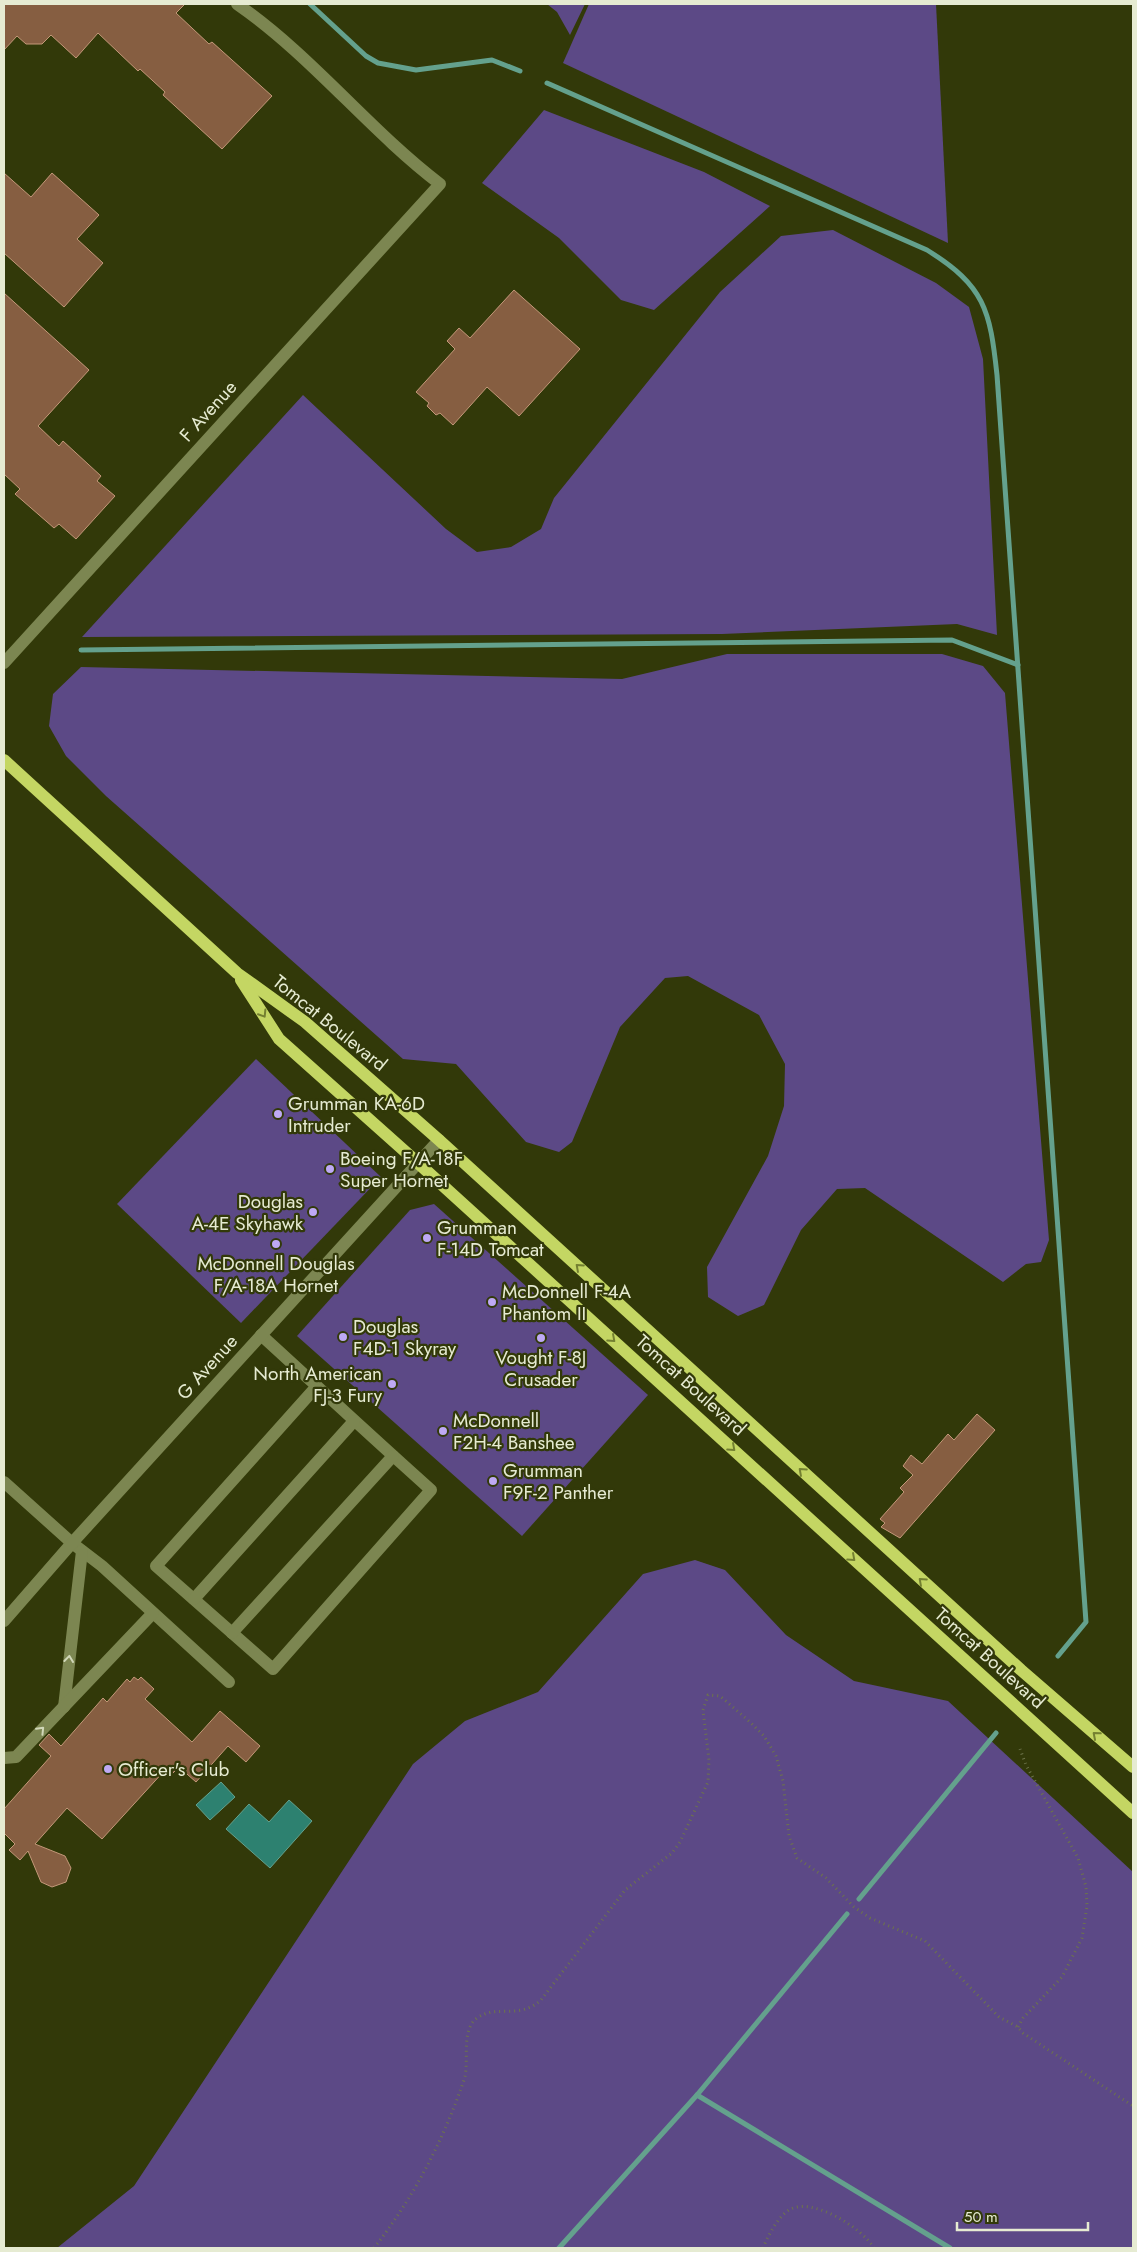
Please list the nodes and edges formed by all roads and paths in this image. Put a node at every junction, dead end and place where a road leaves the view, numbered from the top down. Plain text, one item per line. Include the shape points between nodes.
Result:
1 (237, 4) edge
2 (4, 663) edge
3 (4, 760) edge
4 (237, 973) junction
5 (439, 1140) junction
6 (418, 1163) junction
7 (261, 1336) junction
8 (317, 1386) junction
9 (354, 1421) junction
10 (394, 1456) junction
11 (4, 1482) edge
12 (77, 1547) junction
13 (194, 1599) junction
14 (153, 1613) junction
15 (4, 1621) edge
16 (232, 1633) junction
17 (229, 1682) dead end
18 (64, 1707) junction
19 (1020, 1749) dead end
20 (4, 1758) edge
21 (1133, 1766) edge
22 (1133, 1813) edge
23 (1018, 2027) junction
24 (1133, 2106) edge
25 (374, 2248) edge
26 (763, 2248) edge
27 (874, 2248) edge

1 - 2 street, F Avenue via 257,17 309,63 392,145 440,184
3 - 4 main road, Tomcat Boulevard
4 - 5 main road, Tomcat Boulevard via 305,1022
4 -> 6 main road, Tomcat Boulevard via 279,1039
5 - 6 street, G Avenue
21 -> 5 main road, Tomcat Boulevard via 1009,1660
6 - 7 street, G Avenue
6 -> 22 main road, Tomcat Boulevard
7 - 8 street
7 - 12 street, G Avenue
8 - 9 street
8 - 13 street via 156,1566
9 - 10 street
9 - 13 street
10 - 16 street
10 - 16 street via 431,1490 273,1669
11 - 12 street
12 - 14 street
12 - 15 street, G Avenue
18 -> 12 street
13 - 16 street
14 - 17 street
14 - 18 street
20 -> 18 street via 16,1757
19 - 23 path via 1078,1858 1086,1887 1087,1906 1082,1938 1062,1977
23 - 24 path via 1022,2033
23 - 25 path via 999,2017 925,1941 870,1918 854,1907 826,1878 797,1858 789,1836 783,1781 776,1756 764,1736 750,1722 720,1696 708,1695 703,1710 709,1760 708,1782 680,1842 664,1860 625,1890 538,2004 519,2012 494,2012 477,2018 470,2029 466,2075 438,2150
26 - 27 path via 771,2231 788,2210 804,2206 838,2218 860,2231

